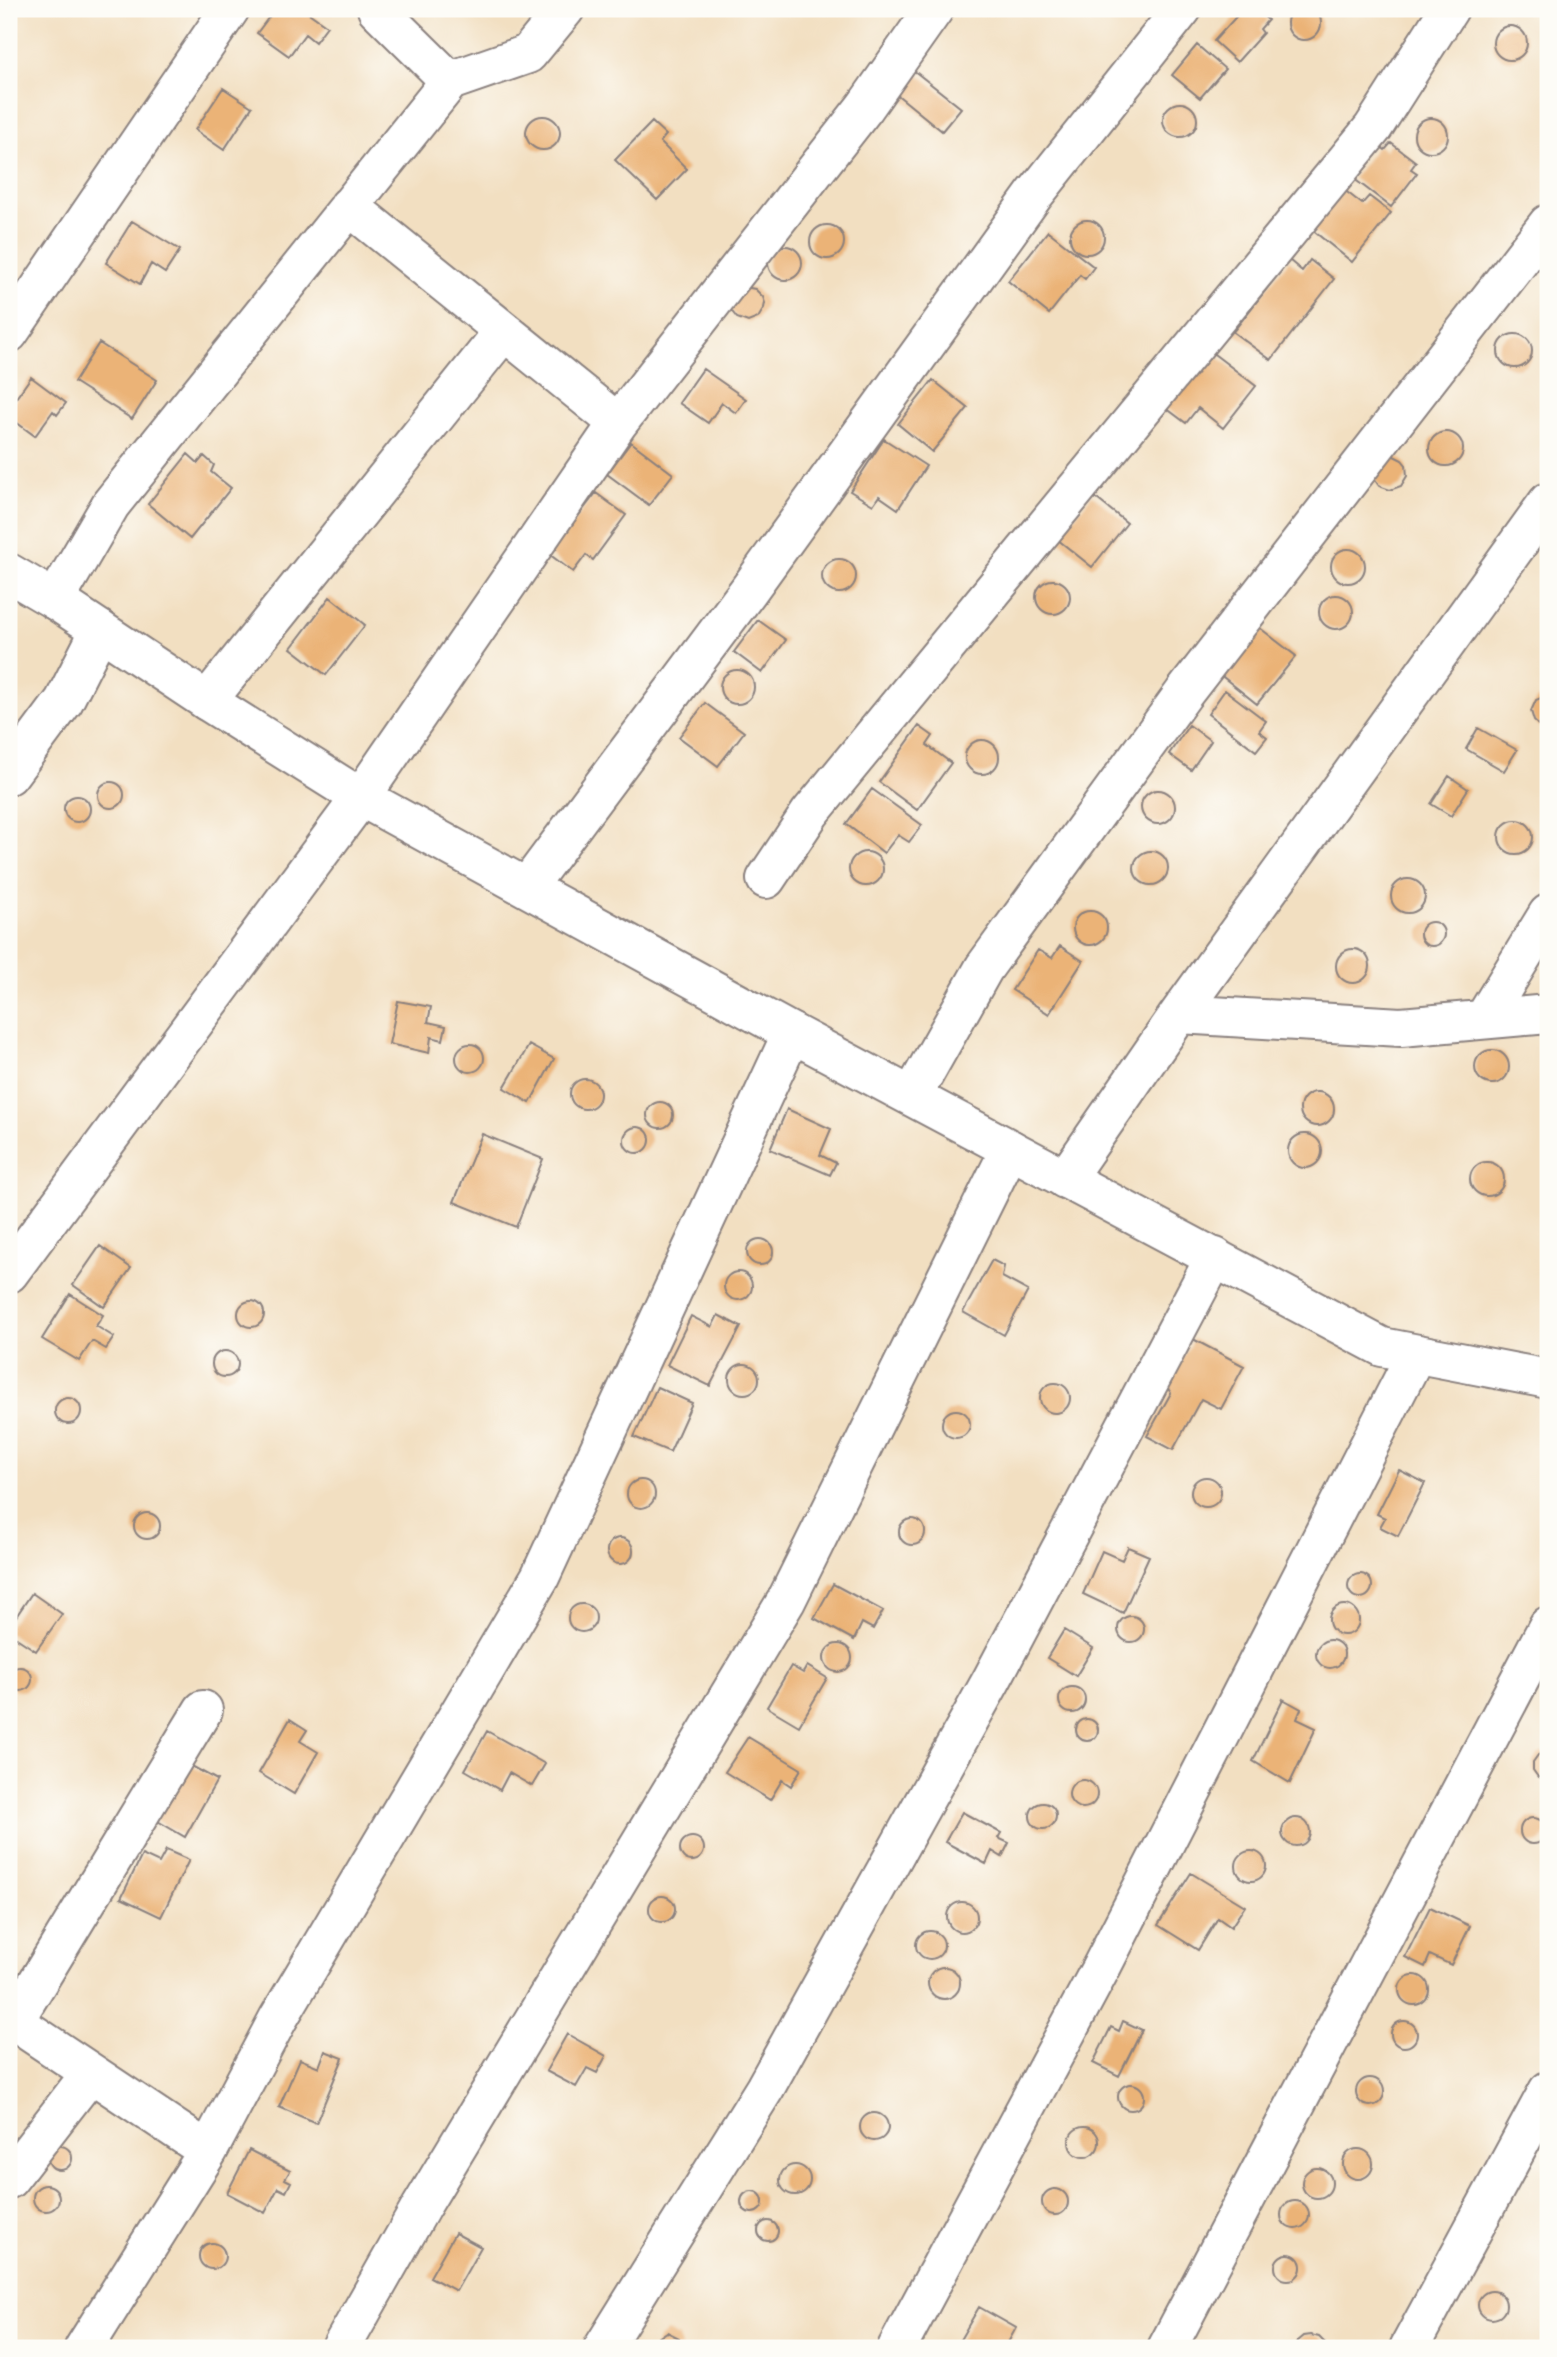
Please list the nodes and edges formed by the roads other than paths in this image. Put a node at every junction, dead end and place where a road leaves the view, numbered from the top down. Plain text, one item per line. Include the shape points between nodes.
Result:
1 (230, 9) edge
2 (377, 9) edge
3 (565, 9) edge
4 (934, 9) edge
5 (1182, 9) edge
6 (1449, 9) edge
7 (450, 81) junction
8 (349, 206) junction
9 (1548, 224) edge
10 (504, 331) junction
11 (9, 333) edge
12 (618, 423) junction
13 (1548, 502) edge
14 (9, 573) edge
15 (55, 600) junction
16 (100, 630) junction
17 (207, 702) junction
18 (9, 775) edge
19 (361, 797) junction
20 (766, 879) dead end
21 (527, 887) junction
22 (1548, 915) edge
23 (1179, 1014) junction
24 (1548, 1014) edge
25 (1484, 1018) junction
26 (792, 1033) junction
27 (912, 1096) junction
28 (1010, 1149) junction
29 (1065, 1180) junction
30 (1215, 1257) junction
31 (9, 1273) edge
32 (1416, 1354) junction
33 (1548, 1379) edge
34 (1548, 1626) edge
35 (203, 1710) dead end
36 (11, 2020) edge
37 (90, 2074) junction
38 (1548, 2091) edge
39 (208, 2151) junction
40 (9, 2179) edge
41 (84, 2348) edge
42 (341, 2348) edge
43 (603, 2348) edge
44 (897, 2348) edge
45 (1167, 2348) edge
46 (1409, 2348) edge

1 - 11 street
2 - 7 street
3 - 7 street via 528,54
4 - 12 street via 865,107
5 - 21 street via 1034,195
6 - 20 street via 1373,128 819,802
7 - 8 street
8 - 10 street
8 - 15 street via 111,504
9 - 27 street via 1168,715 984,968
10 - 12 street
10 - 17 street
12 - 19 street
13 - 23 street
14 - 15 street
15 - 16 street
16 - 17 street
16 - 18 street via 64,701
17 - 19 street
19 - 21 street
19 - 31 street
21 - 26 street
22 - 25 street
23 - 25 street via 1401,1027
23 - 29 street
24 - 25 street
26 - 27 street
26 - 39 street via 540,1577 278,2019
27 - 28 street
28 - 29 street
28 - 42 street via 786,1601
29 - 30 street
30 - 32 street via 1382,1347
30 - 43 street via 991,1681 785,2052
32 - 33 street
32 - 44 street via 1102,1966
34 - 45 street
35 - 36 street
36 - 37 street
37 - 39 street
37 - 40 street
38 - 46 street
39 - 41 street

